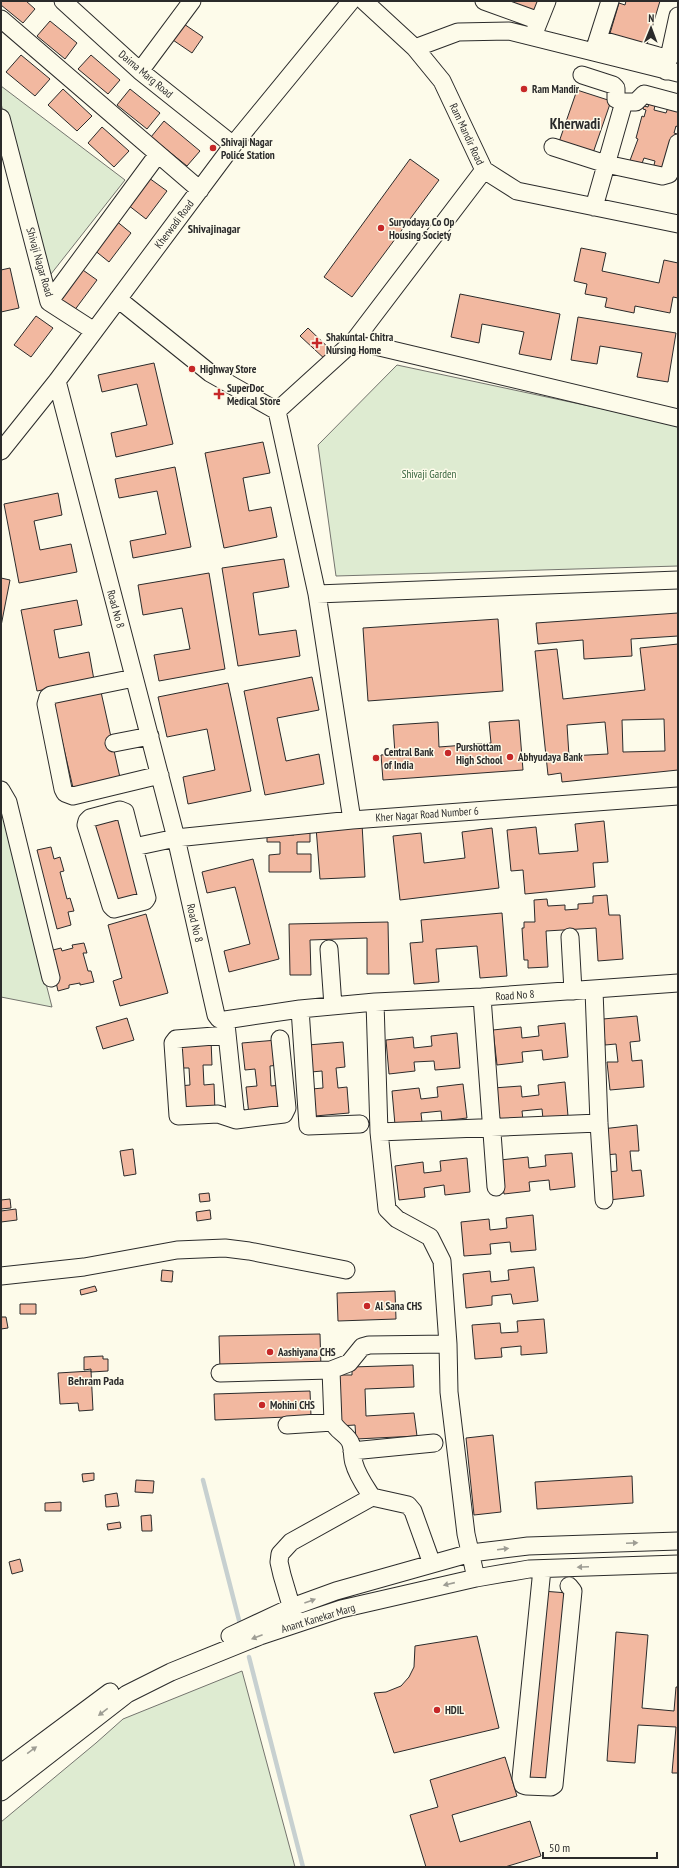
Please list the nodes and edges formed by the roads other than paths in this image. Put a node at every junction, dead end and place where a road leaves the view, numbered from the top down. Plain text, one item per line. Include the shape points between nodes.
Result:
1 (63, 1) edge
2 (192, 1) edge
3 (351, 1) edge
4 (364, 1) edge
5 (484, 1) edge
6 (548, 1) edge
7 (610, 1) edge
8 (678, 16) edge
9 (1, 19) edge
10 (539, 20) junction
11 (532, 37) junction
12 (596, 46) junction
13 (415, 48) junction
14 (671, 68) edge
15 (140, 71) junction
16 (582, 75) dead end
17 (624, 102) junction
18 (678, 103) edge
19 (1, 118) edge
20 (678, 143) edge
21 (233, 144) junction
22 (553, 147) dead end
23 (158, 154) junction
24 (606, 164) junction
25 (484, 170) junction
26 (200, 190) junction
27 (594, 206) junction
28 (678, 224) edge
29 (118, 299) junction
30 (49, 302) junction
31 (94, 332) junction
32 (354, 341) junction
33 (57, 381) junction
34 (277, 411) junction
35 (678, 418) edge
36 (1, 451) edge
37 (678, 580) edge
38 (317, 594) junction
39 (134, 678) junction
40 (150, 736) junction
41 (114, 743) dead end
42 (160, 775) junction
43 (1, 790) edge
44 (678, 796) edge
45 (352, 820) junction
46 (176, 838) junction
47 (134, 847) junction
48 (570, 937) dead end
49 (329, 949) dead end
50 (51, 978) dead end
51 (678, 983) edge
52 (594, 990) junction
53 (573, 991) junction
54 (482, 997) junction
55 (374, 1002) junction
56 (333, 1006) junction
57 (300, 1009) junction
58 (226, 1027) junction
59 (280, 1039) dead end
60 (236, 1120) junction
61 (599, 1123) junction
62 (360, 1124) dead end
63 (492, 1128) junction
64 (378, 1132) junction
65 (496, 1187) dead end
66 (604, 1200) dead end
67 (346, 1270) dead end
68 (1, 1276) edge
69 (448, 1344) junction
70 (331, 1370) junction
71 (220, 1373) dead end
72 (333, 1422) junction
73 (287, 1425) dead end
74 (434, 1443) dead end
75 (352, 1451) junction
76 (372, 1496) junction
77 (678, 1541) edge
78 (471, 1553) junction
79 (432, 1564) junction
80 (678, 1564) edge
81 (542, 1569) junction
82 (476, 1578) junction
83 (569, 1586) dead end
84 (336, 1591) junction
85 (292, 1607) junction
86 (341, 1609) junction
87 (296, 1624) junction
88 (169, 1667) junction
89 (1, 1773) edge
90 (1, 1792) edge

1 - 15 street, Daima Marg Road
2 - 15 street
3 - 21 street, Kherwadi Road
4 - 13 street, Ram Mandir Road
5 - 10 street
6 - 10 street
7 - 12 street
8 - 14 street
9 - 23 street
10 - 11 street
11 - 12 street
11 - 13 street via 509,31 458,32
12 - 14 street
13 - 25 street, Ram Mandir Road via 442,81
15 - 21 street, Daima Marg Road
16 - 17 street via 613,85 616,88 616,99
17 - 18 street via 636,102 644,94
17 - 24 street
19 - 30 street, Shivaji Nagar Road
20 - 24 street via 669,174 666,175
21 - 26 street, Kherwadi Road
22 - 24 street
23 - 26 street
23 - 30 street, Shivaji Nagar Road
24 - 27 street
25 - 27 street, Ram Mandir Road via 517,191
25 - 32 street
26 - 29 street, Kherwadi Road
27 - 28 street, Ram Mandir Road
29 - 31 street, Kherwadi Road
29 - 34 street via 210,373
30 - 31 street
31 - 33 street, Kherwadi Road
32 - 34 street
32 - 35 street
33 - 36 street, Kherwadi Road
33 - 39 street, Road No 8
34 - 38 street
37 - 38 street
38 - 45 street
39 - 40 street, Road No 8
39 - 42 street via 51,695 48,698 46,704 63,789 65,793 73,796
40 - 41 street
40 - 42 street, Road No 8
42 - 46 street, Road No 8
43 - 50 street via 8,802
44 - 45 street, Kher Nagar Road Number 6
45 - 46 street, Kher Nagar Road Number 6
46 - 47 street, Kher Nagar Road Number 6
46 - 58 street, Road No 8 via 216,1015
47 - 47 street via 123,810 87,821 86,825 111,906 114,908 145,901 147,898
48 - 53 street
49 - 56 street
51 - 52 street, Road No 8
52 - 53 street, Road No 8
52 - 61 street
53 - 54 street, Road No 8
54 - 55 street, Road No 8
54 - 63 street
55 - 56 street, Road No 8
55 - 64 street
56 - 57 street, Road No 8
57 - 58 street, Road No 8
57 - 62 street via 308,1126
58 - 60 street
58 - 60 street via 174,1041 177,1115 181,1117 218,1114
59 - 60 street via 286,1113
61 - 63 street
61 - 66 street
63 - 64 street
63 - 65 street
64 - 69 street via 387,1209 397,1219 430,1237 442,1260
67 - 68 street via 225,1248 177,1250 84,1267
69 - 70 street via 369,1345 362,1347 348,1363
69 - 78 street via 449,1392 466,1534
70 - 71 street
70 - 72 street
72 - 73 street
72 - 75 street via 335,1428 347,1436
74 - 75 street
75 - 76 street via 354,1463
76 - 79 street via 408,1505 413,1511
76 - 85 street via 291,1542 280,1554 279,1562
78 -> 77 street, Anant Kanekar Marg via 528,1546
78 - 79 street, Anant Kanekar Marg
78 - 82 street
79 - 84 street, Anant Kanekar Marg
80 -> 81 street, Anant Kanekar Marg
81 - 82 street, Anant Kanekar Marg
81 - 83 street via 521,1778 523,1785 526,1786 554,1785 573,1591
82 -> 86 street, Anant Kanekar Marg
85 -> 84 street, Anant Kanekar Marg
84 - 86 street
85 - 87 street
85 - 88 street, Anant Kanekar Marg
86 - 87 street, Anant Kanekar Marg
87 -> 88 street, Anant Kanekar Marg
89 -> 88 street, Anant Kanekar Marg via 122,1684
88 -> 90 street, Anant Kanekar Marg via 127,1694

